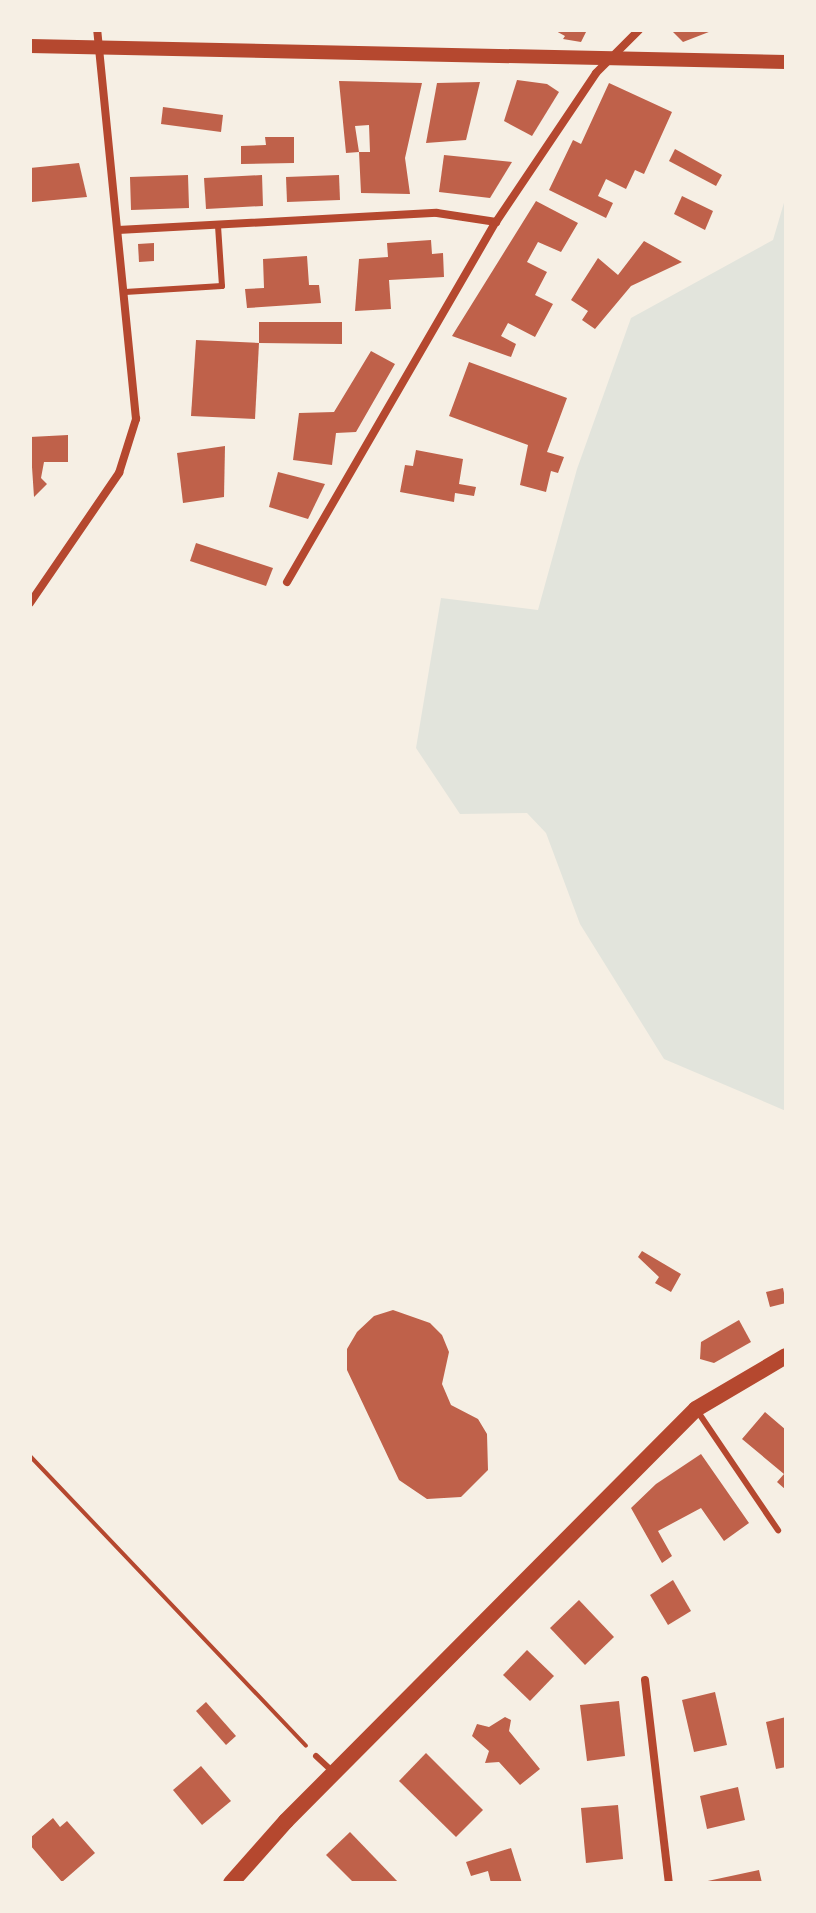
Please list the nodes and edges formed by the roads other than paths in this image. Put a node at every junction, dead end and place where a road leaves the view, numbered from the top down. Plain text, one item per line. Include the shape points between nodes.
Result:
1 (97, 30) edge
2 (639, 30) edge
3 (30, 46) edge
4 (100, 48) junction
5 (613, 58) junction
6 (786, 62) edge
7 (496, 222) junction
8 (218, 225) junction
9 (118, 230) junction
10 (125, 292) junction
11 (287, 582) dead end
12 (30, 603) edge
13 (786, 1356) edge
14 (696, 1409) junction
15 (778, 1530) dead end
16 (645, 1680) dead end
17 (316, 1756) road end
18 (334, 1773) junction
19 (231, 1883) edge
20 (669, 1883) edge

1 - 4 street
2 - 5 street
3 - 4 street
4 - 5 street
4 - 9 street
5 - 6 street
5 - 7 street via 596,73
7 - 8 street via 437,213
7 - 11 street
8 - 9 street
8 - 10 lane via 222,286
9 - 10 street
10 - 12 street via 137,397 128,450 105,497
13 - 14 main road
14 - 15 lane
14 - 18 main road
16 - 20 street
17 - 18 lane
18 - 19 main road

